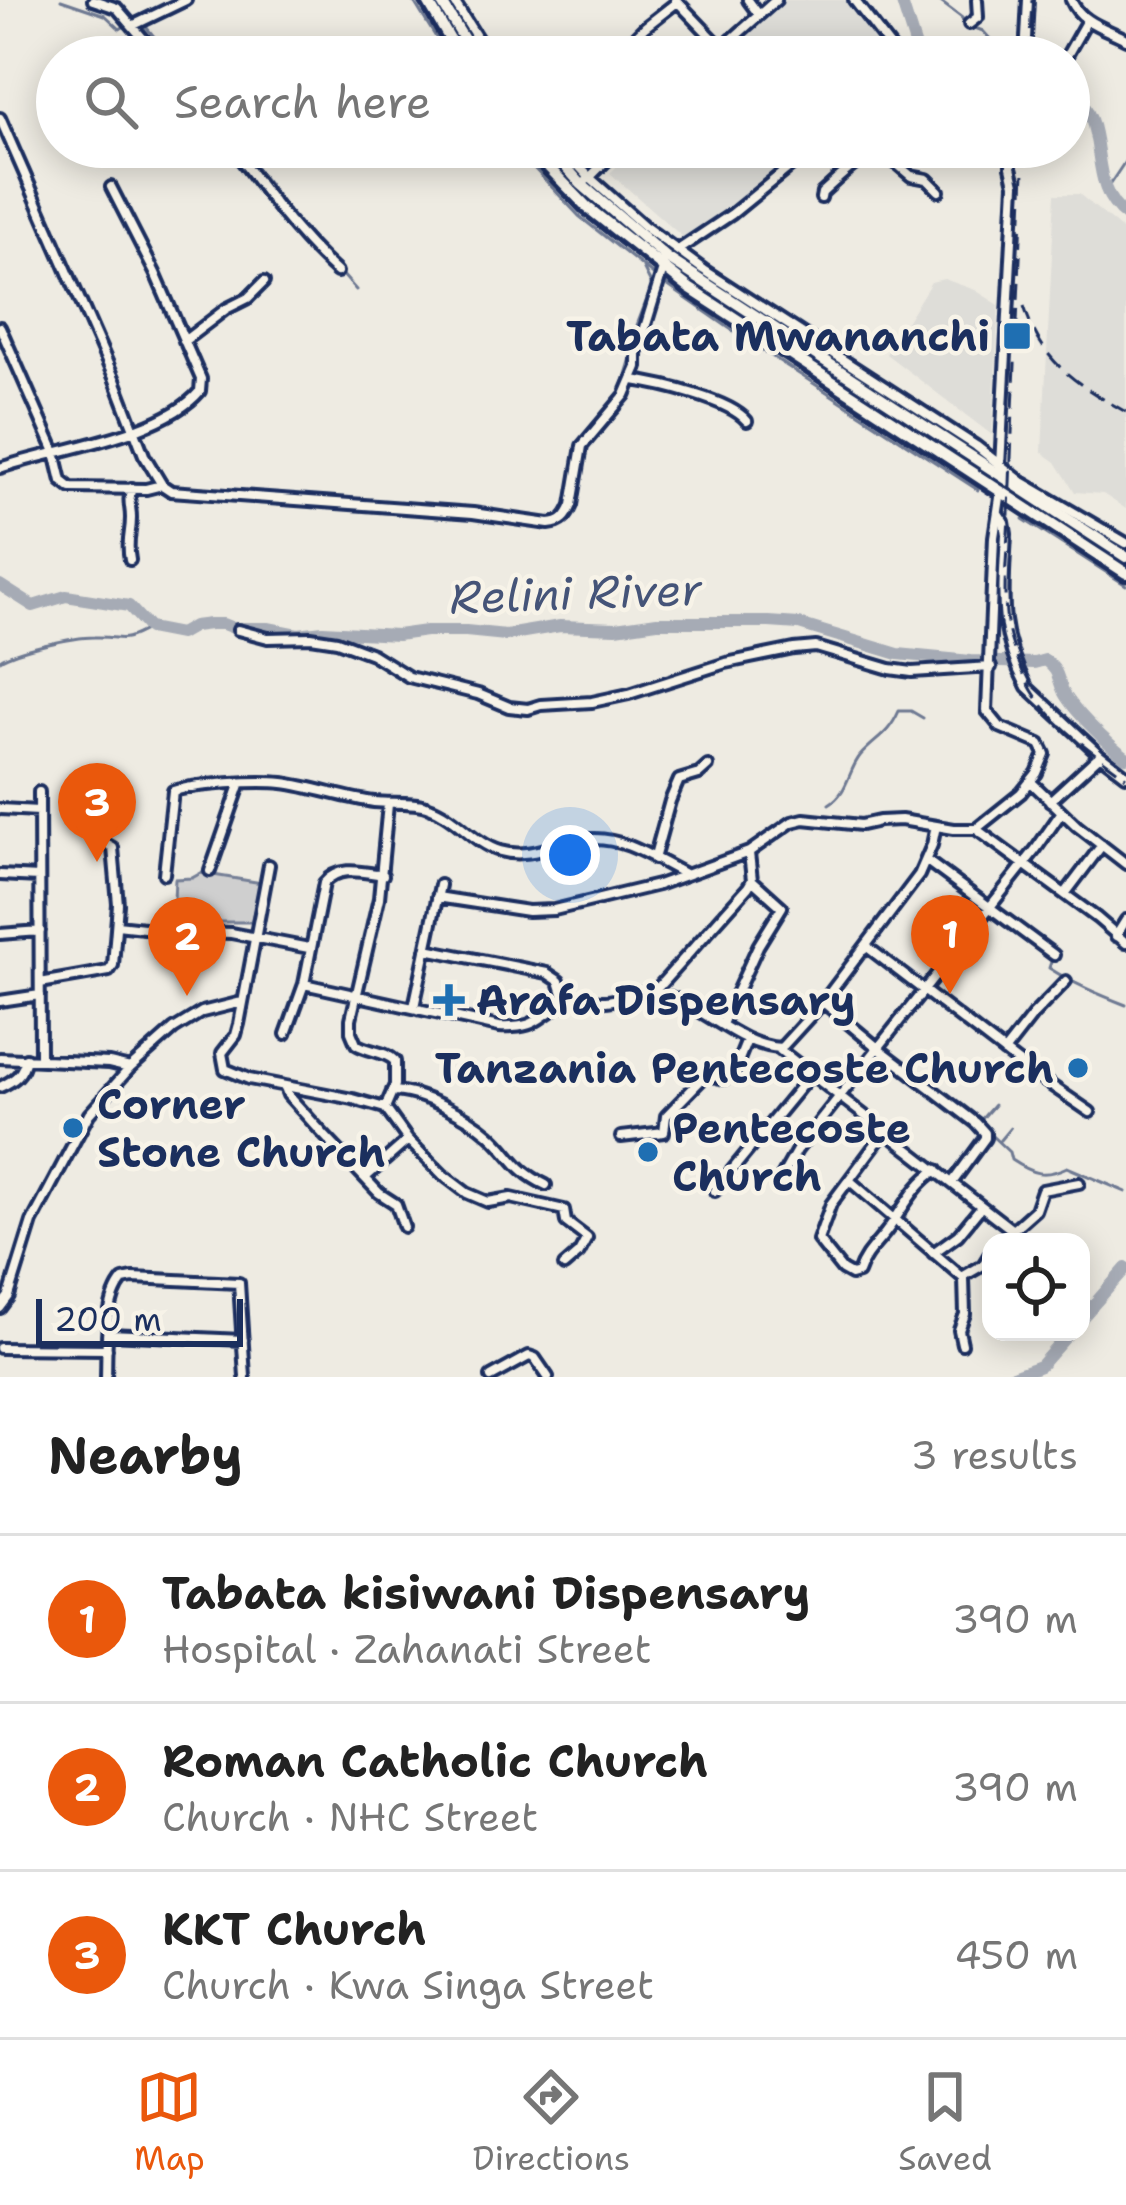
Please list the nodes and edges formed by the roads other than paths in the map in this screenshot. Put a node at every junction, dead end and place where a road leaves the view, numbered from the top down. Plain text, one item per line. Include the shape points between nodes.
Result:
1 (94, 0) edge
2 (186, 0) edge
3 (428, 0) edge
4 (440, 0) edge
5 (453, 0) edge
6 (748, 0) edge
7 (776, 0) edge
8 (854, 0) edge
9 (977, 0) edge
10 (1028, 0) edge
11 (1071, 0) edge
12 (676, 1) edge
13 (759, 15) junction
14 (1087, 20) junction
15 (134, 25) junction
16 (969, 25) dead end
17 (143, 36) edge
18 (448, 36) edge
19 (463, 36) edge
20 (476, 36) edge
21 (636, 36) edge
22 (710, 36) edge
23 (735, 36) edge
24 (882, 36) edge
25 (1025, 36) edge
26 (1078, 36) edge
27 (1126, 39) edge
28 (0, 119) edge
29 (247, 168) edge
30 (549, 168) edge
31 (571, 168) edge
32 (576, 168) edge
33 (599, 168) edge
34 (788, 168) edge
35 (848, 168) edge
36 (901, 168) edge
37 (1011, 168) edge
38 (586, 181) junction
39 (111, 187) dead end
40 (940, 191) dead end
41 (821, 198) dead end
42 (669, 259) junction
43 (337, 272) dead end
44 (264, 282) dead end
45 (0, 327) edge
46 (184, 341) junction
47 (633, 380) junction
48 (747, 421) dead end
49 (136, 428) junction
50 (56, 452) junction
51 (0, 468) edge
52 (999, 468) junction
53 (163, 485) junction
54 (132, 488) junction
55 (1000, 491) junction
56 (998, 513) junction
57 (1126, 543) edge
58 (1126, 557) edge
59 (130, 560) dead end
60 (1126, 573) edge
61 (238, 630) dead end
62 (991, 666) junction
63 (1100, 754) junction
64 (709, 766) dead end
65 (1126, 775) edge
66 (1031, 782) junction
67 (240, 784) junction
68 (39, 792) dead end
69 (1050, 801) junction
70 (388, 804) junction
71 (0, 809) edge
72 (39, 811) junction
73 (1061, 813) junction
74 (936, 826) junction
75 (976, 829) junction
76 (97, 838) dead end
77 (1102, 845) junction
78 (749, 852) junction
79 (654, 859) junction
80 (927, 861) junction
81 (1024, 863) junction
82 (1126, 864) edge
83 (269, 865) dead end
84 (210, 871) dead end
85 (164, 874) dead end
86 (687, 874) junction
87 (0, 875) edge
88 (383, 875) junction
89 (40, 877) junction
90 (752, 880) junction
91 (440, 885) dead end
92 (1066, 894) junction
93 (437, 897) junction
94 (991, 907) junction
95 (1126, 920) edge
96 (117, 925) junction
97 (40, 931) junction
98 (0, 934) edge
99 (1116, 936) junction
100 (255, 938) junction
101 (1126, 943) edge
102 (866, 946) junction
103 (310, 948) junction
104 (426, 949) junction
105 (1054, 955) dead end
106 (1066, 981) dead end
107 (40, 983) junction
108 (304, 984) junction
109 (922, 990) junction
110 (653, 993) junction
111 (40, 995) junction
112 (358, 996) junction
113 (0, 1001) edge
114 (242, 1002) junction
115 (823, 1002) junction
116 (566, 1003) junction
117 (414, 1007) junction
118 (722, 1024) junction
119 (286, 1034) dead end
120 (747, 1040) junction
121 (779, 1048) junction
122 (878, 1048) junction
123 (1004, 1052) junction
124 (0, 1058) edge
125 (26, 1058) junction
126 (40, 1058) junction
127 (130, 1068) junction
128 (812, 1074) junction
129 (284, 1085) junction
130 (0, 1087) edge
131 (392, 1091) junction
132 (838, 1097) junction
133 (385, 1108) junction
134 (1090, 1112) dead end
135 (886, 1130) junction
136 (621, 1137) dead end
137 (408, 1140) junction
138 (938, 1170) junction
139 (366, 1177) junction
140 (781, 1180) dead end
141 (849, 1180) junction
142 (952, 1183) junction
143 (1079, 1183) dead end
144 (546, 1185) dead end
145 (715, 1191) dead end
146 (981, 1207) junction
147 (896, 1218) junction
148 (404, 1227) dead end
149 (1011, 1229) junction
150 (1007, 1233) edge
151 (933, 1253) junction
152 (982, 1265) edge
153 (564, 1266) dead end
154 (964, 1278) junction
155 (0, 1308) edge
156 (109, 1334) junction
157 (243, 1340) junction
158 (962, 1344) dead end
159 (0, 1348) edge
160 (106, 1349) junction
161 (106, 1377) edge
162 (245, 1377) edge
163 (491, 1377) edge
164 (548, 1377) edge

1 - 15 street
2 - 15 street
3 - 18 main road
4 - 19 main road
5 - 20 street
6 - 13 street
7 - 13 street
8 - 24 street
9 - 16 street via 979,15
10 - 25 street
11 - 14 street
12 - 21 street
12 - 22 street
13 - 23 street
14 - 26 street
14 - 27 street
15 - 17 street
28 - 49 street
29 - 43 street
30 - 42 main road via 587,207
31 - 38 main road
32 - 38 street
33 - 38 street
34 - 42 street
35 - 41 street
36 - 40 street
37 - 52 street
38 - 42 main road
39 - 46 street
42 - 47 street
42 - 52 main road
42 - 55 main road via 744,325
44 - 46 street
45 - 50 street
46 - 49 street via 200,392
47 - 48 street via 694,394
47 - 53 street via 582,446 572,506 559,523
49 - 50 street
49 - 53 street
50 - 51 street
50 - 54 street via 59,476 71,488
52 - 57 street
52 - 58 main road
53 - 54 street
54 - 59 street
55 - 56 street
55 - 60 main road
56 - 62 street
56 - 63 street via 1006,534 1004,631 1021,676
61 - 62 street via 337,641 409,677 528,710 629,694 794,649 816,647 912,672
62 - 66 street via 991,719 1044,750
63 - 65 street
63 - 69 street
64 - 79 street via 679,780
66 - 69 street
66 - 75 street
67 - 70 street via 284,783
67 - 84 street
67 - 85 street via 173,791
68 - 72 street
69 - 73 street
70 - 79 street via 428,806 506,852 595,839
70 - 88 street
71 - 72 street
72 - 89 street
73 - 77 street
73 - 81 street
74 - 75 street
74 - 78 street via 804,819
74 - 80 street
75 - 81 street
76 - 96 street via 112,848
77 - 82 street
77 - 92 street
78 - 86 street
78 - 90 street
79 - 86 street
80 - 94 street
80 - 102 street
81 - 92 street
81 - 94 street
83 - 100 street
86 - 93 street via 544,912
87 - 89 street
88 - 103 street via 341,871 328,878
88 - 112 street
89 - 97 street
90 - 110 street
90 - 118 street via 782,907
91 - 93 street
92 - 99 street
93 - 104 street
94 - 105 street
94 - 109 street
95 - 99 street
96 - 100 street
96 - 107 street via 109,971
97 - 98 street
97 - 107 street
99 - 101 street
100 - 103 street
100 - 114 street
102 - 109 street
102 - 115 street
103 - 108 street
104 - 116 street via 547,973
104 - 117 street
106 - 123 street
107 - 111 street
108 - 112 street
108 - 119 street
109 - 122 street
109 - 123 street
110 - 116 street
110 - 118 street
111 - 113 street
111 - 126 street
112 - 117 street
112 - 131 street via 351,1019 356,1044 394,1058
114 - 127 street via 174,1028
114 - 129 street via 222,1066
115 - 121 street
115 - 122 street
116 - 117 street via 518,1028
118 - 120 street
120 - 121 street
120 - 136 street via 734,1072 702,1078 666,1116 664,1132
121 - 128 street
122 - 132 street
122 - 142 street via 985,1132
123 - 134 street
124 - 125 street
125 - 126 street
125 - 130 street
126 - 127 street
127 - 155 street via 72,1142
128 - 132 street
128 - 145 street
129 - 133 street
129 - 139 street
131 - 133 street
131 - 144 street via 476,1124 516,1167
132 - 135 street
132 - 140 street
133 - 137 street
135 - 138 street
135 - 141 street
137 - 139 street
137 - 153 street via 467,1193 565,1211 587,1240
138 - 142 street
138 - 147 street
139 - 148 street via 398,1206
141 - 147 street
141 - 147 street via 818,1240 842,1270 858,1273
142 - 146 street
143 - 149 street via 1042,1190 1035,1210
146 - 149 street
146 - 151 street
147 - 151 street
149 - 150 street
151 - 154 street
152 - 154 street
154 - 158 street
156 - 157 street
156 - 157 street via 124,1280 193,1280 240,1285
156 - 160 street
157 - 162 street
159 - 160 street
160 - 161 street
163 - 164 street via 529,1356

